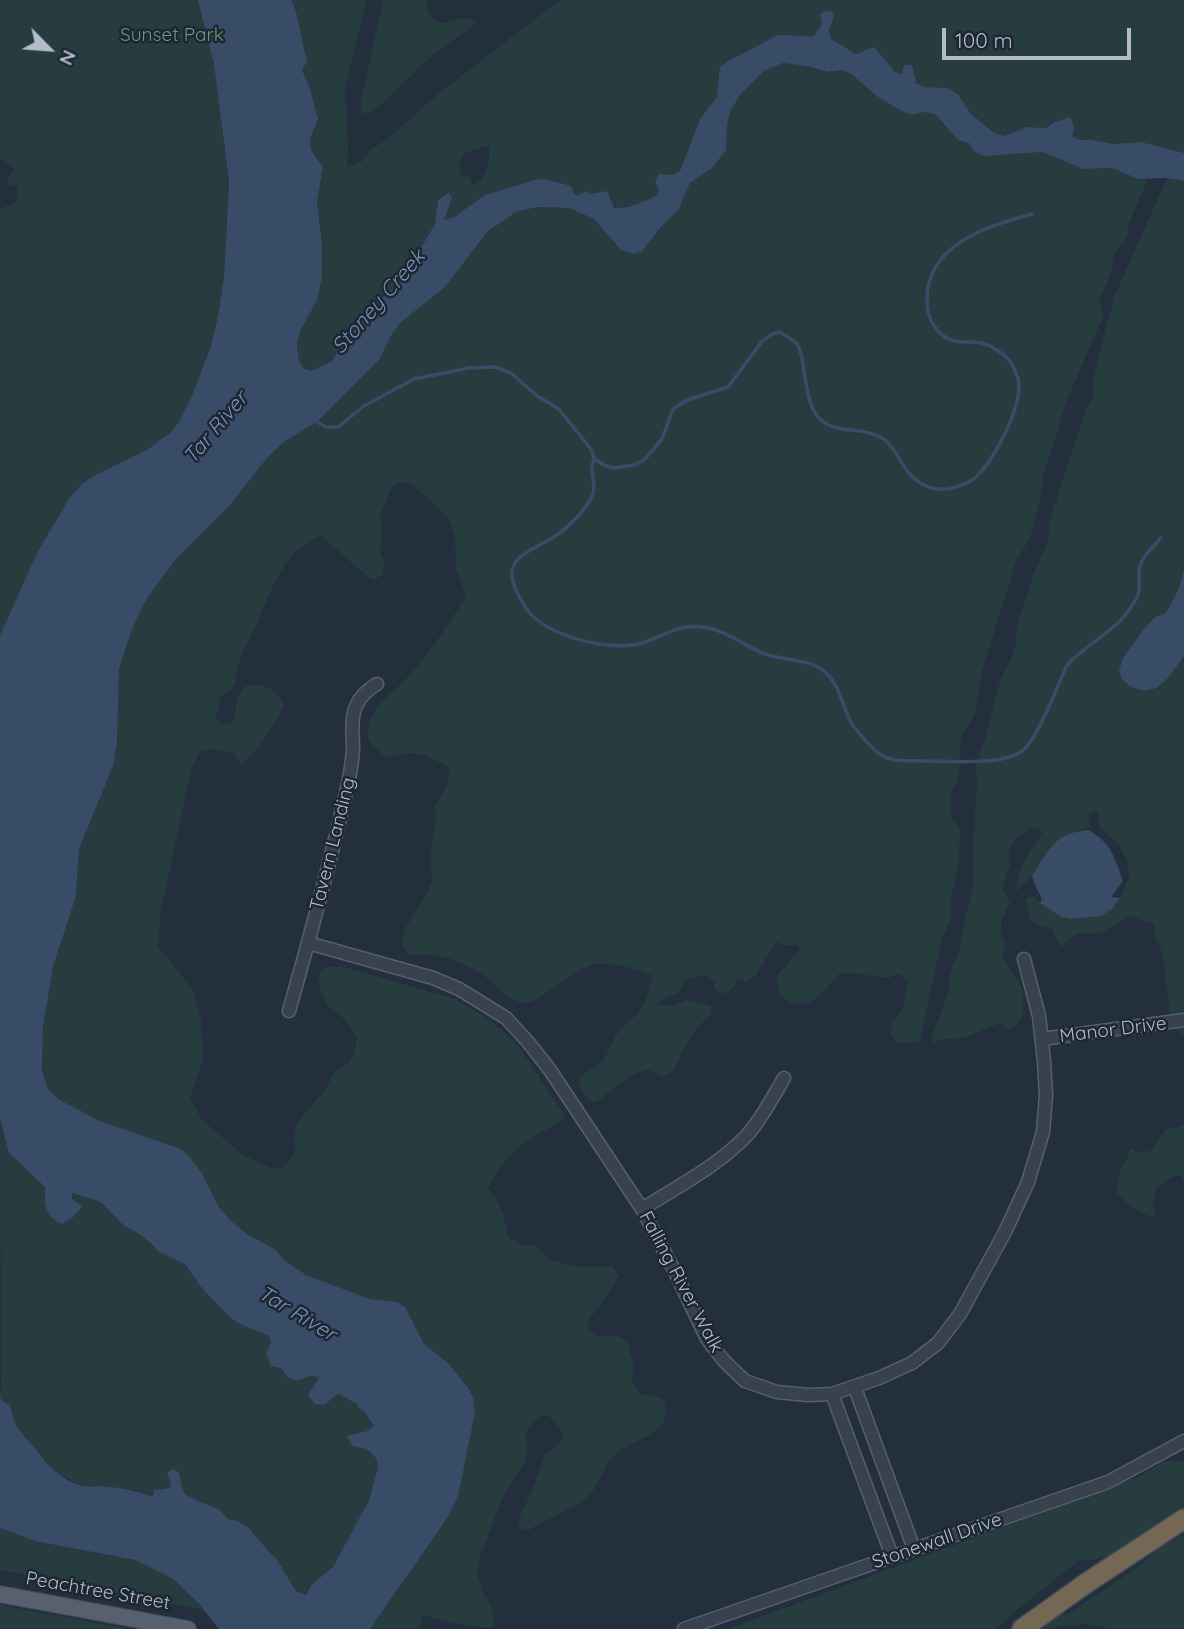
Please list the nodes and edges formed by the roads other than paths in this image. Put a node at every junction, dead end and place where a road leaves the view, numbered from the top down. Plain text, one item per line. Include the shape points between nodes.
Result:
1 (377, 684) dead end
2 (309, 943) junction
3 (1024, 959) dead end
4 (289, 1011) dead end
5 (1184, 1020) edge
6 (1042, 1039) junction
7 (784, 1078) dead end
8 (642, 1209) junction
9 (855, 1388) junction
10 (832, 1394) junction
11 (1184, 1441) edge
12 (1184, 1519) edge
13 (914, 1549) junction
14 (892, 1556) junction
15 (0, 1594) edge
16 (188, 1629) edge
17 (684, 1629) edge
18 (1022, 1629) edge

1 - 2 street, Tavern Landing via 359,699 355,710 345,798
2 - 4 street, Tavern Landing
2 - 8 street, Falling River Walk via 433,978 506,1018 550,1070
3 - 6 street, Falling River Walk
5 - 6 street, Manor Drive
6 - 9 street, Falling River Walk via 1043,1132 1028,1182 1005,1232 961,1314 938,1343 912,1363
7 - 8 street via 766,1111 732,1149
8 - 10 street, Falling River Walk via 707,1339 724,1361 745,1381 777,1392
9 - 10 street, Falling River Walk
9 - 13 street
10 - 14 street
11 - 13 street, Stonewall Drive via 1108,1482
12 - 18 highway
13 - 14 street, Stonewall Drive
14 - 17 street, Stonewall Drive
15 - 16 main road, Peachtree Street

